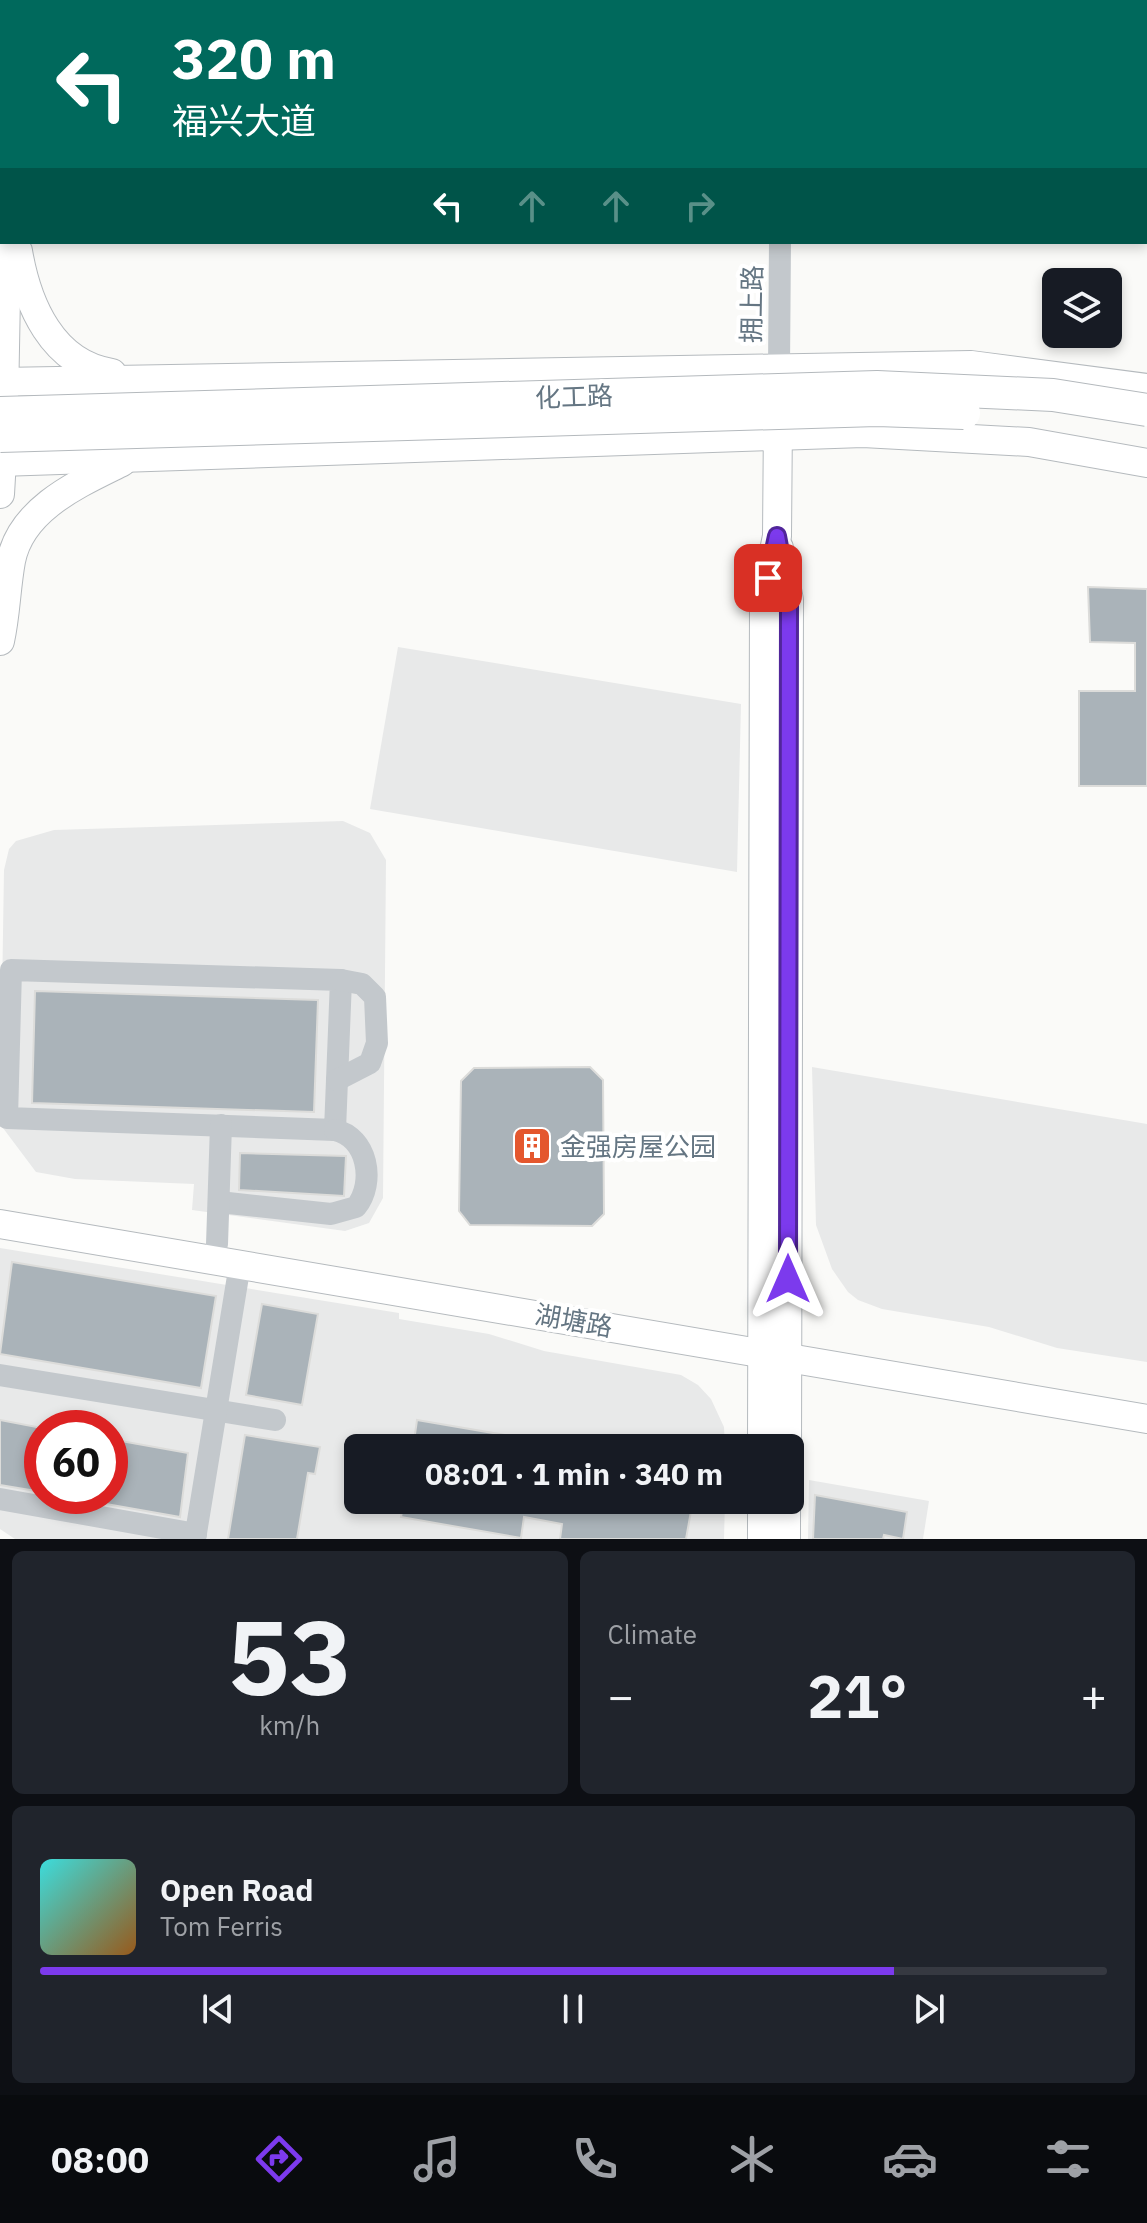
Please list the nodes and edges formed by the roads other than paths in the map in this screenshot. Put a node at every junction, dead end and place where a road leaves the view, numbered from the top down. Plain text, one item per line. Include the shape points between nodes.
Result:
1 (7, 244) edge
2 (16, 244) edge
3 (780, 244) edge
4 (779, 367) junction
5 (172, 381) junction
6 (1147, 388) edge
7 (2, 393) edge
8 (1147, 410) edge
9 (1147, 432) edge
10 (778, 437) junction
11 (1, 453) edge
12 (133, 457) junction
13 (1147, 463) edge
14 (0, 494) edge
15 (0, 641) edge
16 (341, 980) junction
17 (337, 1080) junction
18 (221, 1125) junction
19 (335, 1130) junction
20 (219, 1202) junction
21 (0, 1208) edge
22 (0, 1224) edge
23 (217, 1244) junction
24 (240, 1264) junction
25 (775, 1346) junction
26 (0, 1375) edge
27 (1147, 1402) edge
28 (216, 1410) junction
29 (1147, 1419) edge
30 (275, 1420) dead end
31 (764, 1434) edge
32 (785, 1434) edge
33 (0, 1499) edge
34 (762, 1514) edge
35 (786, 1514) edge
36 (195, 1536) edge
37 (762, 1539) edge
38 (786, 1539) edge

1 - 7 main road
2 - 5 main road via 35,312 66,353 106,372
3 - 4 street, 拥上路
4 - 5 main road
4 - 6 main road via 971,365
4 - 10 main road
5 - 7 main road
7 - 8 highway, 化工路, bridge via 877,387 1053,395
7 - 11 main road
9 - 11 highway, 化工路, bridge via 1050,416 877,410
10 - 12 main road
10 - 13 main road via 962,436
10 - 25 main road via 777,536 764,599
11 - 12 main road
11 - 14 main road
12 - 15 main road via 60,494 28,527 11,562
16 - 17 street
16 - 17 street via 362,984 375,997 377,1043 370,1063
16 - 18 street via 11,970 7,1118
17 - 19 street
18 - 19 street
18 - 20 street
19 - 20 street via 353,1136 363,1153 364,1193 356,1207 331,1214
20 - 23 street
21 - 23 main road, 湖塘路
22 - 24 main road, 湖塘路
23 - 25 main road, 湖塘路
24 - 25 main road, 湖塘路
24 - 28 street
25 - 27 main road, 湖塘路
25 - 29 main road, 湖塘路
25 - 31 main road
25 - 32 main road
26 - 28 street
28 - 30 street
28 - 36 street
33 - 36 street
34 - 37 main road
35 - 38 main road

